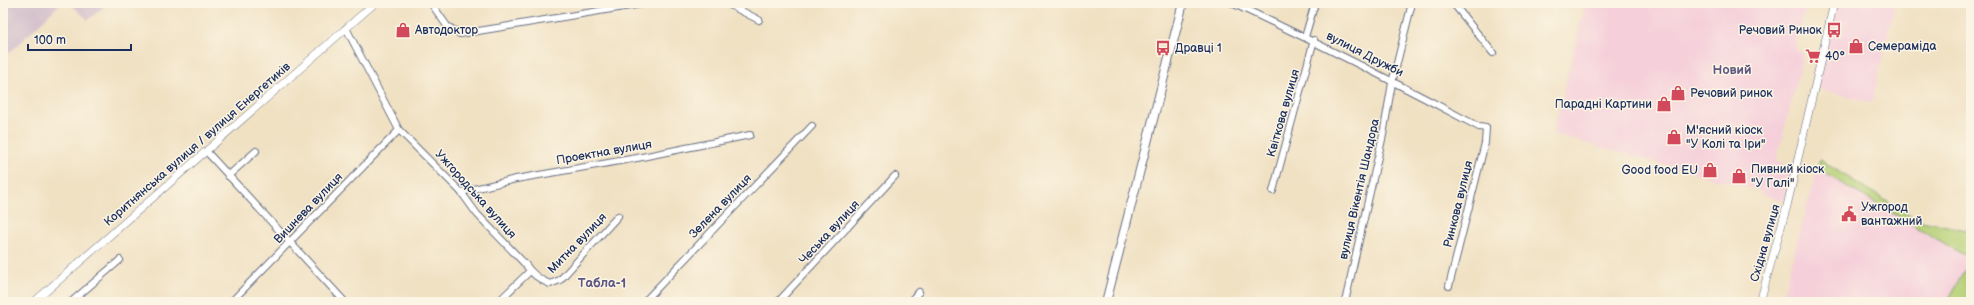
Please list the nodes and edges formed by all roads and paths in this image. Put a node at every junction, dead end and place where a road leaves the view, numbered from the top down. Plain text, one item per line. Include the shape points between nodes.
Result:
1 (375, 3) edge
2 (431, 3) edge
3 (648, 3) edge
4 (726, 3) edge
5 (1184, 3) edge
6 (1232, 3) edge
7 (1315, 3) edge
8 (1412, 3) edge
9 (1453, 3) edge
10 (1834, 3) edge
11 (759, 20) dead end
12 (346, 28) junction
13 (1305, 37) junction
14 (1314, 40) junction
15 (1493, 53) dead end
16 (1392, 80) junction
17 (812, 126) dead end
18 (1486, 128) joint
19 (399, 130) junction
20 (750, 135) dead end
21 (206, 151) junction
22 (256, 151) dead end
23 (228, 176) junction
24 (895, 176) dead end
25 (1273, 191) dead end
26 (461, 192) junction
27 (618, 216) dead end
28 (290, 242) junction
29 (120, 260) dead end
30 (530, 271) junction
31 (550, 284) joint
32 (1448, 286) dead end
33 (919, 292) dead end
34 (34, 302) edge
35 (71, 302) edge
36 (231, 302) edge
37 (345, 302) edge
38 (498, 302) edge
39 (644, 302) edge
40 (778, 302) edge
41 (909, 302) edge
42 (1106, 302) edge
43 (1345, 302) edge
44 (1760, 302) edge

1 - 12 street, Коритнянська вулиця / вулиця Енергетиків
2 - 3 street via 448,26 460,34
4 - 11 street
5 - 42 main road
6 - 13 street, вулиця Дружби
7 - 13 street
8 - 16 street, вулиця Вікентія Шандора
9 - 15 street
10 - 44 street, Східна вулиця via 1787,206
12 - 19 street, Ужгородська вулиця
12 - 21 street, Коритнянська вулиця / вулиця Енергетиків
13 - 14 street, вулиця Дружби
14 - 16 street, вулиця Дружби
14 - 25 street, Квіткова вулиця
16 - 18 street, вулиця Дружби via 1479,127
16 - 43 street, вулиця Вікентія Шандора via 1383,135
17 - 39 street, Зелена вулиця
18 - 32 street, Ринкова вулиця via 1485,143
19 - 26 street, Ужгородська вулиця
19 - 28 street, Вишнева вулиця
20 - 26 street, Проектна вулиця via 516,179
21 - 23 street
21 - 34 street, Коритнянська вулиця / вулиця Енергетиків
22 - 23 street
23 - 28 street
24 - 40 street, Чеська вулиця
26 - 30 street, Ужгородська вулиця via 477,214
27 - 31 street, Митна вулиця via 560,280
28 - 36 street, Вишнева вулиця
28 - 37 street
29 - 35 street
30 - 31 street, Ужгородська вулиця
30 - 38 street, Митна вулиця
33 - 41 street

